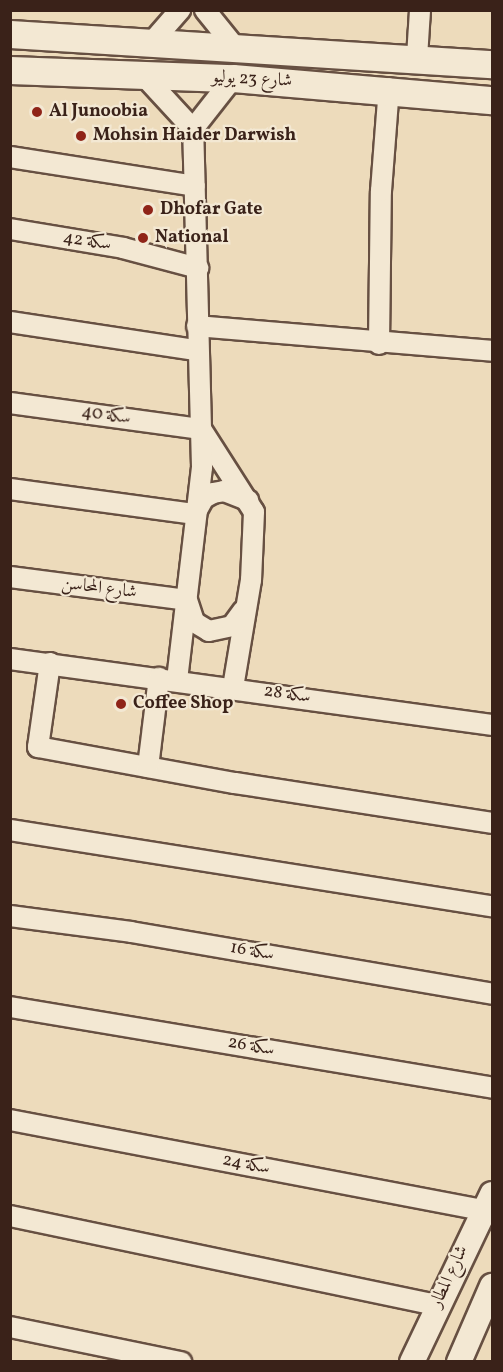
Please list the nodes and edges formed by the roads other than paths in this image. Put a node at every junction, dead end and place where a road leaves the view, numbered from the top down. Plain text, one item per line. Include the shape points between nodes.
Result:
1 (180, 10) edge
2 (205, 10) edge
3 (420, 10) edge
4 (10, 34) edge
5 (152, 42) junction
6 (234, 46) junction
7 (417, 57) junction
8 (492, 64) edge
9 (10, 70) edge
10 (146, 78) junction
11 (233, 78) junction
12 (389, 88) junction
13 (492, 99) edge
14 (193, 129) junction
15 (10, 157) edge
16 (195, 186) junction
17 (10, 229) edge
18 (198, 268) junction
19 (10, 322) edge
20 (197, 326) junction
21 (379, 344) junction
22 (196, 350) junction
23 (492, 351) edge
24 (10, 403) edge
25 (201, 429) junction
26 (10, 489) edge
27 (250, 501) junction
28 (195, 514) junction
29 (10, 577) edge
30 (187, 600) junction
31 (243, 611) junction
32 (10, 659) edge
33 (50, 663) junction
34 (168, 679) junction
35 (233, 687) junction
36 (492, 725) edge
37 (148, 767) junction
38 (492, 823) edge
39 (10, 830) edge
40 (492, 906) edge
41 (10, 916) edge
42 (492, 994) edge
43 (10, 1007) edge
44 (492, 1088) edge
45 (10, 1120) edge
46 (487, 1202) edge
47 (10, 1216) edge
48 (492, 1286) edge
49 (437, 1305) junction
50 (10, 1327) edge
51 (181, 1362) edge
52 (412, 1362) edge
53 (459, 1362) edge

1 - 5 street
2 - 6 street
3 - 7 street
4 - 5 main road, شارع 23 يوليو
5 - 6 main road, شارع 23 يوليو
6 - 7 main road, شارع 23 يوليو
7 - 8 main road, شارع 23 يوليو
9 - 10 main road, شارع 23 يوليو
10 - 11 main road, شارع 23 يوليو
10 - 14 street
11 - 12 main road, شارع 23 يوليو
11 - 14 street
12 - 13 main road, شارع 23 يوليو
12 - 21 street via 381,191
14 - 16 street
15 - 16 street
16 - 18 street
17 - 18 street, سكة 42 via 123,248
18 - 20 street
19 - 22 street
20 - 21 street
20 - 22 street
21 - 23 street
22 - 25 street
24 - 25 street, سكة 40
25 - 27 street via 225,472
25 - 28 street via 202,467
26 - 28 street
27 - 28 street via 224,490 204,498
27 - 31 street via 254,512 251,580
28 - 30 street
29 - 30 street, شارع المحاسن
30 - 31 street via 194,622 209,631 231,626
30 - 34 street
31 - 35 street
32 - 33 street, سكة 28
33 - 34 street, سكة 28
33 - 37 street via 38,747
34 - 35 street, سكة 28
34 - 37 street
35 - 36 street, سكة 28
37 - 38 street
39 - 40 street
41 - 42 street, سكة 16 via 131,932
43 - 44 street, سكة 26
45 - 46 street, سكة 24
46 - 49 street, شارع المطار
47 - 49 street
48 - 53 street
49 - 52 street, شارع المطار
50 - 51 street

